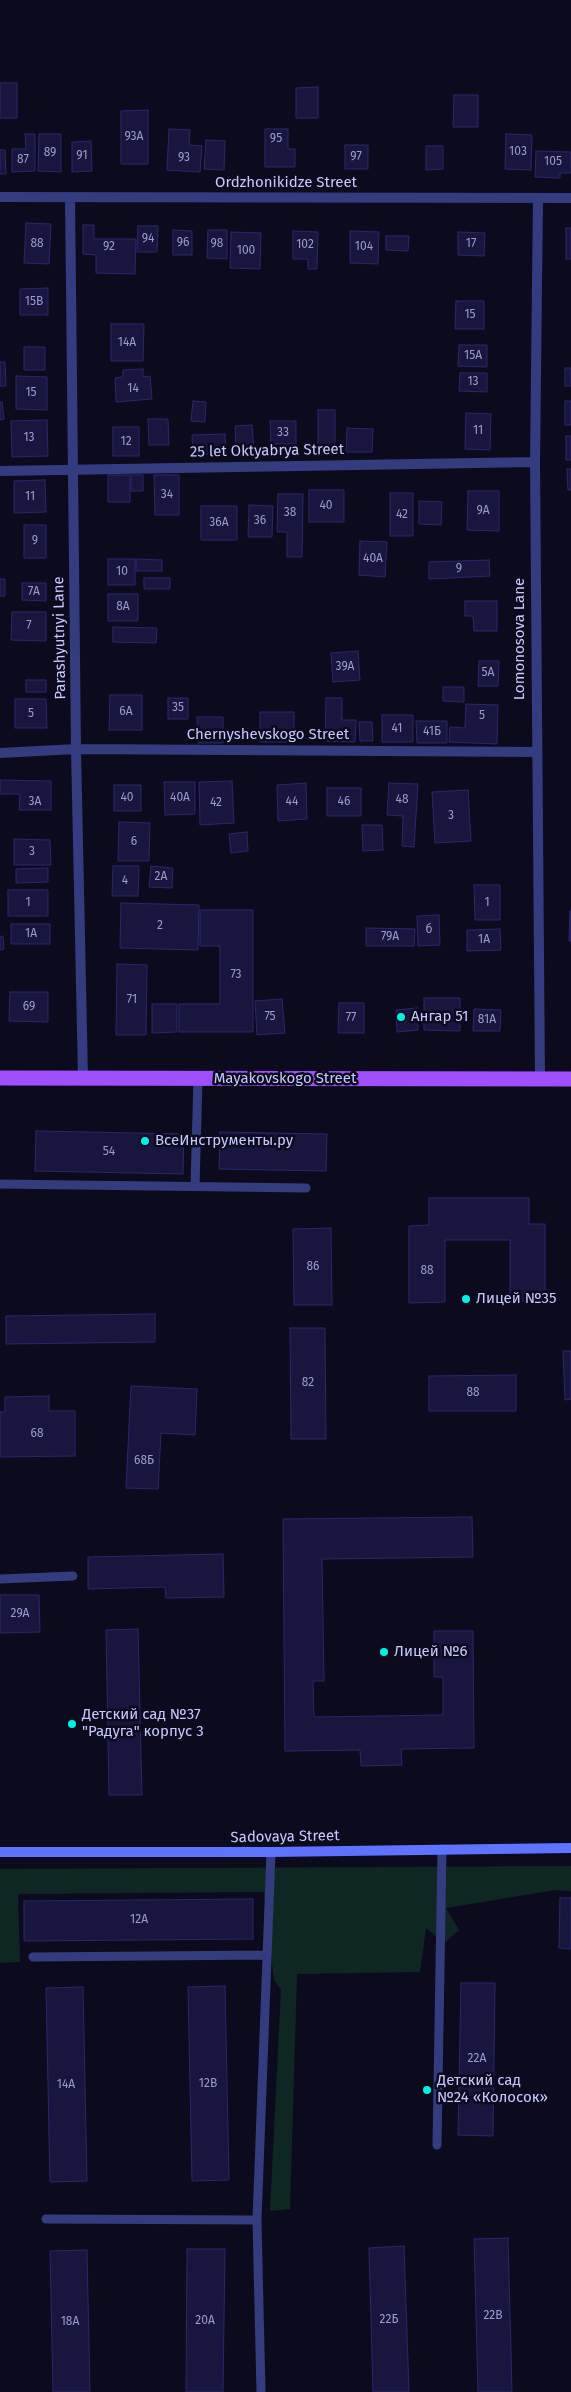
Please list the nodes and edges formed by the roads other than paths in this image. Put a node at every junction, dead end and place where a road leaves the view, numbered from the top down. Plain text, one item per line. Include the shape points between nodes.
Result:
1 (0, 197) edge
2 (70, 197) junction
3 (538, 198) junction
4 (571, 198) edge
5 (535, 462) junction
6 (72, 469) junction
7 (0, 471) edge
8 (76, 749) junction
9 (536, 752) junction
10 (0, 753) edge
11 (0, 1078) edge
12 (82, 1078) junction
13 (198, 1079) junction
14 (540, 1079) junction
15 (571, 1079) edge
16 (0, 1184) edge
17 (194, 1186) junction
18 (306, 1188) dead end
19 (72, 1576) dead end
20 (0, 1579) edge
21 (571, 1848) edge
22 (442, 1849) junction
23 (0, 1852) edge
24 (271, 1852) junction
25 (267, 1955) junction
26 (33, 1957) dead end
27 (437, 2145) dead end
28 (46, 2220) dead end
29 (258, 2220) junction
30 (261, 2392) edge

1 - 2 street, Ordzhonikidze Street
2 - 3 street, Ordzhonikidze Street
2 - 6 street, Parashyutnyi Lane
3 - 4 street, Ordzhonikidze Street
3 - 5 street, Lomonosova Lane
5 - 6 street, 25 let Oktyabrya Street
5 - 9 street, Lomonosova Lane
6 - 7 street, 25 let Oktyabrya Street
6 - 8 street, Parashyutnyi Lane
8 - 9 street, Chernyshevskogo Street
8 - 10 street, Chernyshevskogo Street
8 - 12 street, Parashyutnyi Lane
9 - 14 street, Lomonosova Lane
11 - 12 main road, Mayakovskogo Street
12 - 13 main road, Mayakovskogo Street
13 - 14 main road, Mayakovskogo Street
13 - 17 lane
14 - 15 main road, Mayakovskogo Street
16 - 17 lane
17 - 18 lane
19 - 20 lane
21 - 22 street, Sadovaya Street
22 - 24 street, Sadovaya Street
22 - 27 lane
23 - 24 street, Sadovaya Street
24 - 25 lane
25 - 26 lane
25 - 29 lane
28 - 29 lane
29 - 30 lane

